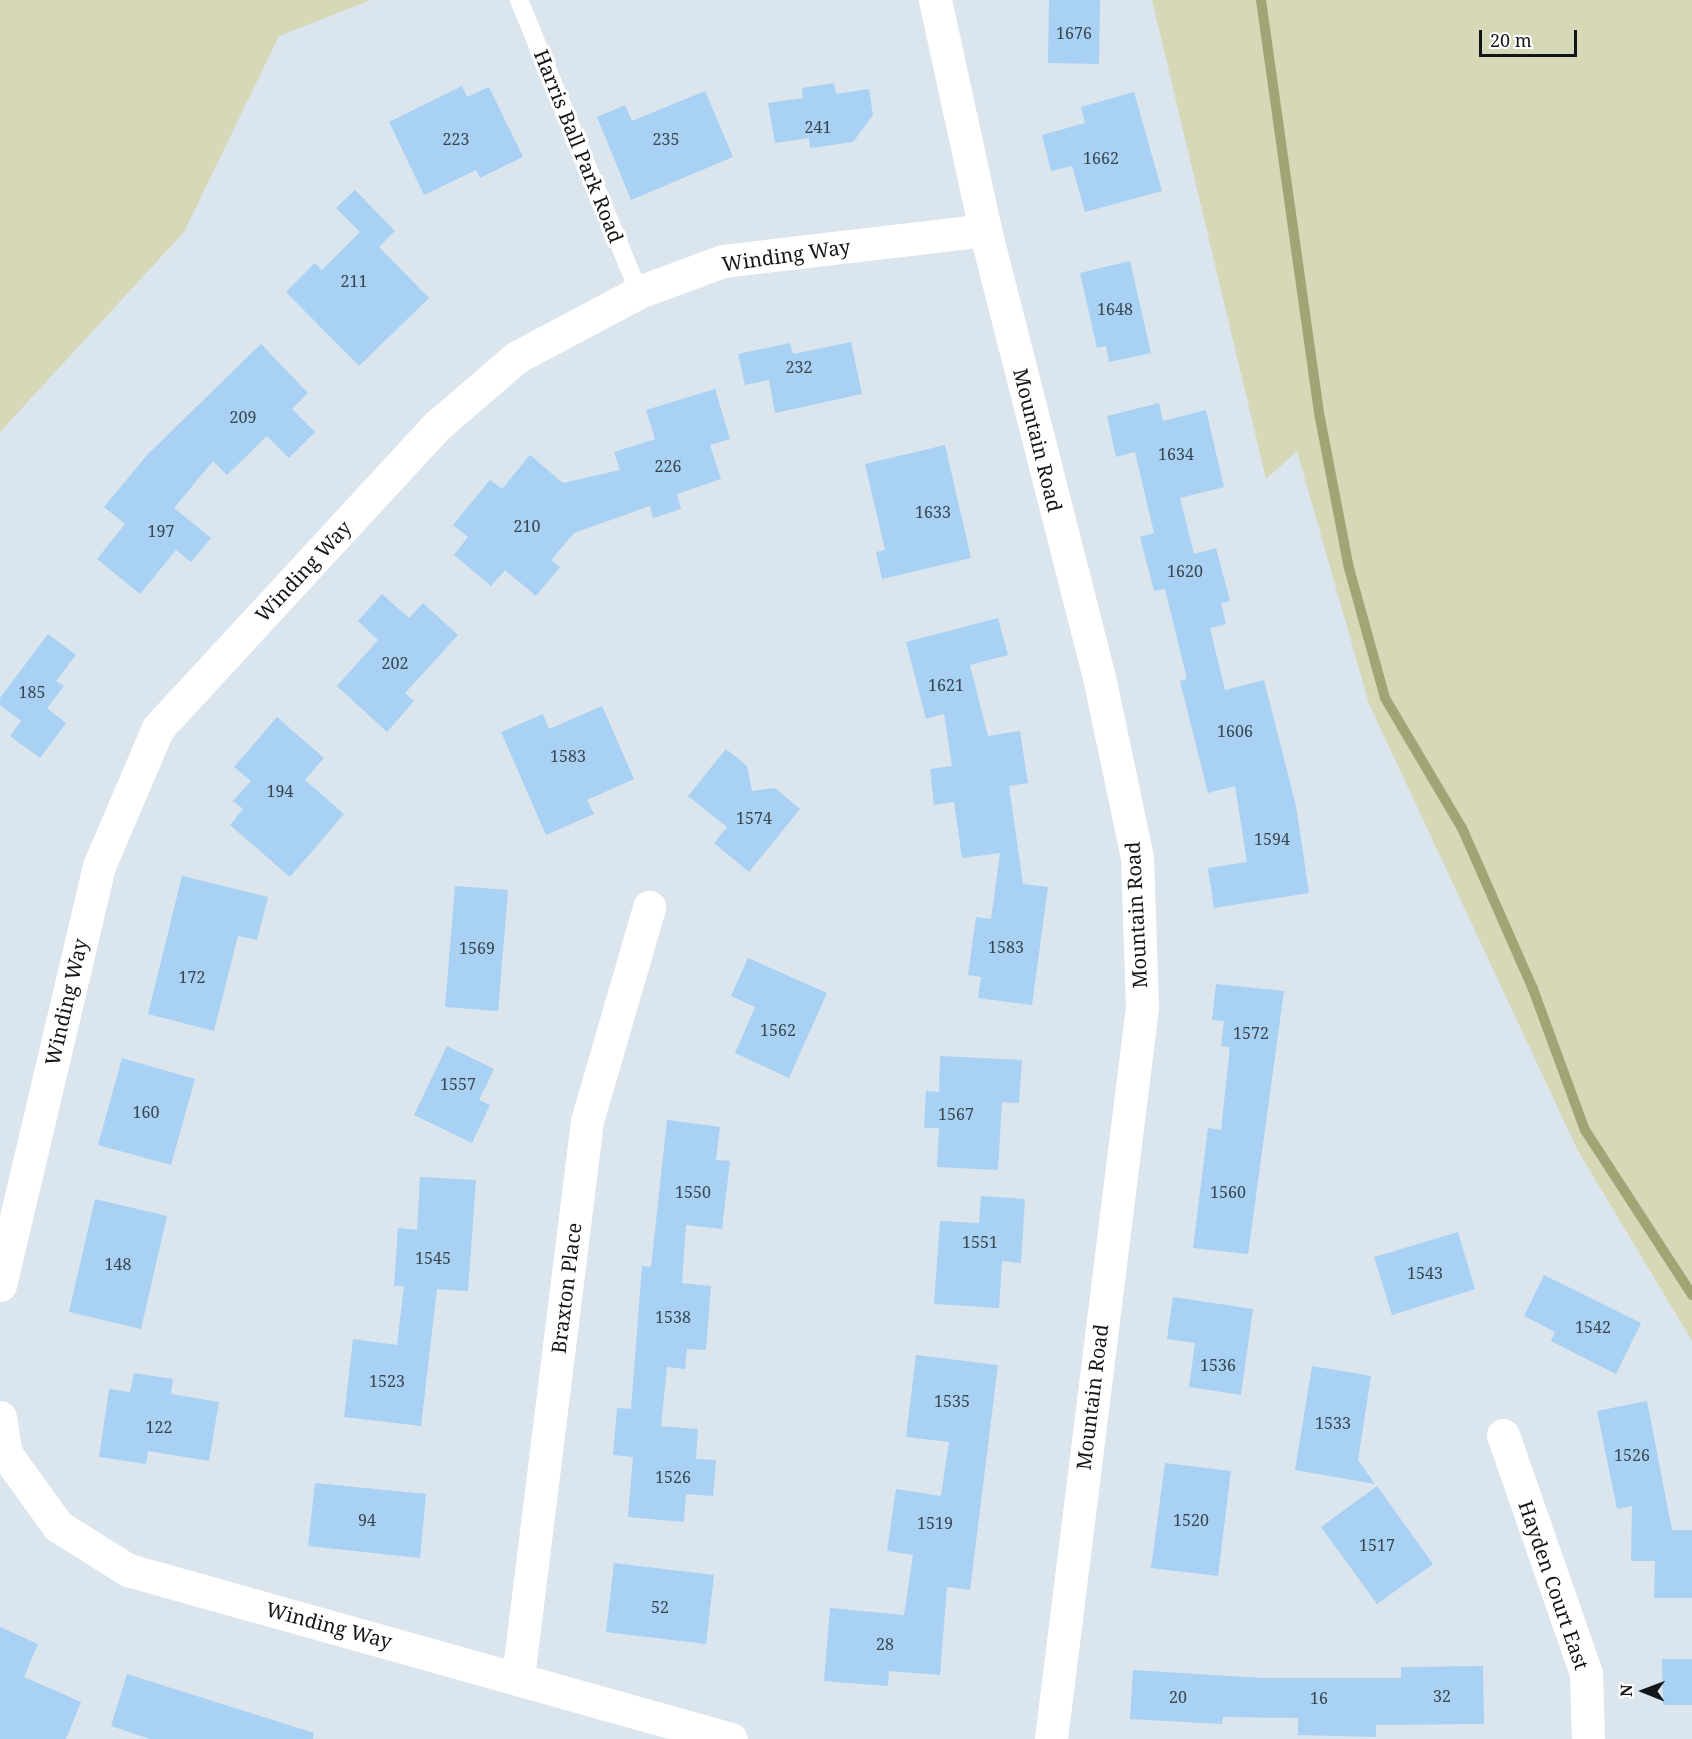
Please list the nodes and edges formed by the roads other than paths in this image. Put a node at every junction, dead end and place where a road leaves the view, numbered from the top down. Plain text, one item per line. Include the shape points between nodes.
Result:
1 (519, 0) edge
2 (936, 0) edge
3 (985, 230) junction
4 (639, 292) junction
5 (649, 907) dead end
6 (0, 1285) edge
7 (0, 1418) edge
8 (1503, 1435) dead end
9 (518, 1677) junction
10 (731, 1739) edge
11 (1051, 1739) edge
12 (1588, 1739) edge

1 - 4 lane, Harris Ball Park Road
2 - 3 street, Mountain Road
3 - 4 street, Winding Way via 723,261
3 - 11 street, Mountain Road via 1099,678 1137,857 1142,1006
4 - 6 street, Winding Way via 517,357 439,424 158,728 99,866
5 - 9 street, Braxton Place via 587,1121
7 - 9 street, Winding Way via 6,1454 58,1526 129,1570
8 - 12 street, Hayden Court East via 1586,1673
9 - 10 street, Winding Way

